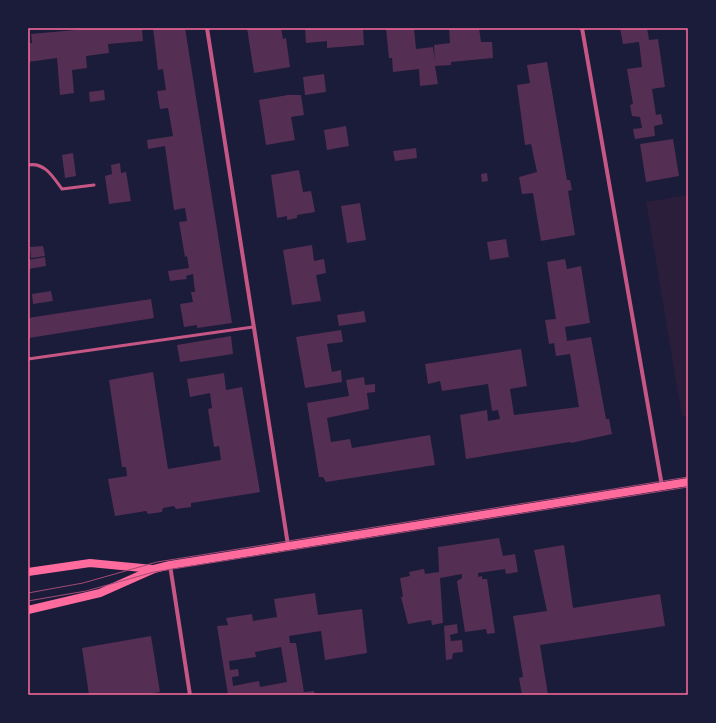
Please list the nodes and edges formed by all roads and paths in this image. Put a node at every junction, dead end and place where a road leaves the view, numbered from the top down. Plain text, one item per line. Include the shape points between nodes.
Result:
1 (207, 28) edge
2 (582, 28) edge
3 (28, 166) edge
4 (94, 185) dead end
5 (253, 327) junction
6 (28, 359) edge
7 (688, 482) edge
8 (662, 486) junction
9 (288, 545) junction
10 (170, 565) junction
11 (154, 569) junction
12 (28, 572) edge
13 (28, 610) edge
14 (190, 695) edge

1 - 5 street
2 - 8 street
3 - 4 lane via 48,170 62,189
5 - 6 lane
5 - 9 street
7 - 8 main road
8 - 9 main road
9 - 10 main road
10 - 11 main road
10 - 14 street
11 - 12 main road via 90,563
11 - 13 main road via 100,592

